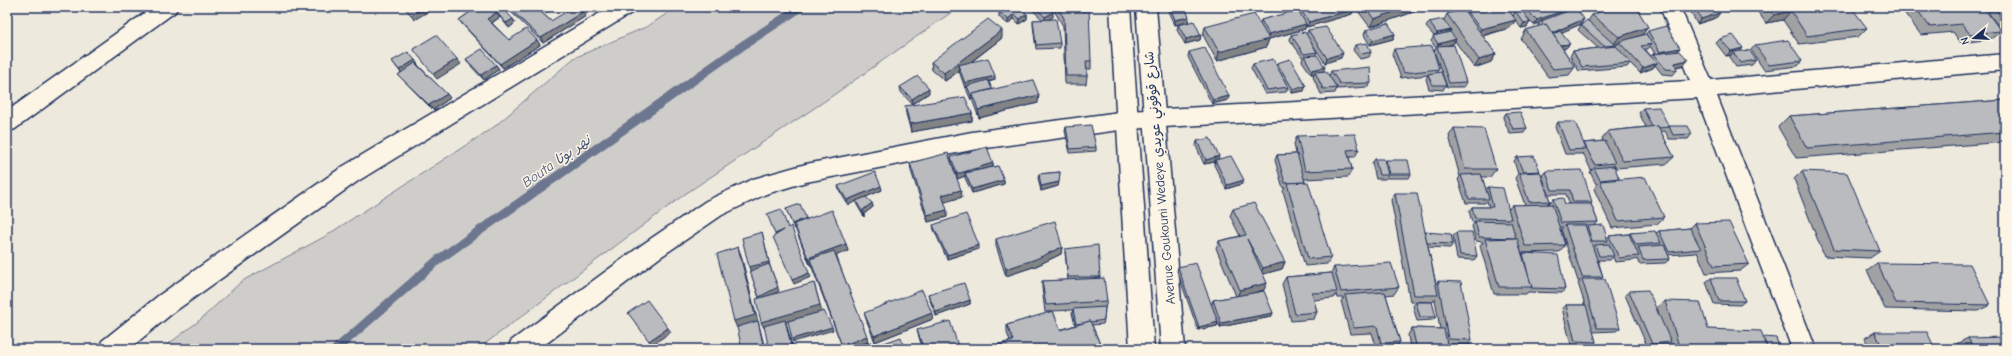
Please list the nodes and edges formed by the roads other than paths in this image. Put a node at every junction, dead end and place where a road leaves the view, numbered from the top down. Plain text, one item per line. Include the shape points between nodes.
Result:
1 (168, 7) edge
2 (626, 7) edge
3 (1120, 7) edge
4 (1146, 7) edge
5 (1670, 7) edge
6 (2005, 62) edge
7 (1704, 89) junction
8 (1154, 119) junction
9 (1127, 120) junction
10 (7, 123) edge
11 (111, 349) edge
12 (520, 349) edge
13 (1142, 349) edge
14 (1173, 349) edge
15 (1804, 349) edge

1 - 10 street
2 - 11 street via 350,174 166,304
3 - 9 street, Avenue Goukouni Wedeye شارع قوقوني عويدي
4 - 8 street, Avenue Goukouni Wedeye شارع قوقوني عويدي
5 - 7 street
6 - 7 street
7 - 8 street
7 - 15 street
8 - 9 street
8 - 14 street, Avenue Goukouni Wedeye شارع قوقوني عويدي
9 - 12 street via 972,141 806,173 761,186 714,208 651,251
9 - 13 street, Avenue Goukouni Wedeye شارع قوقوني عويدي

